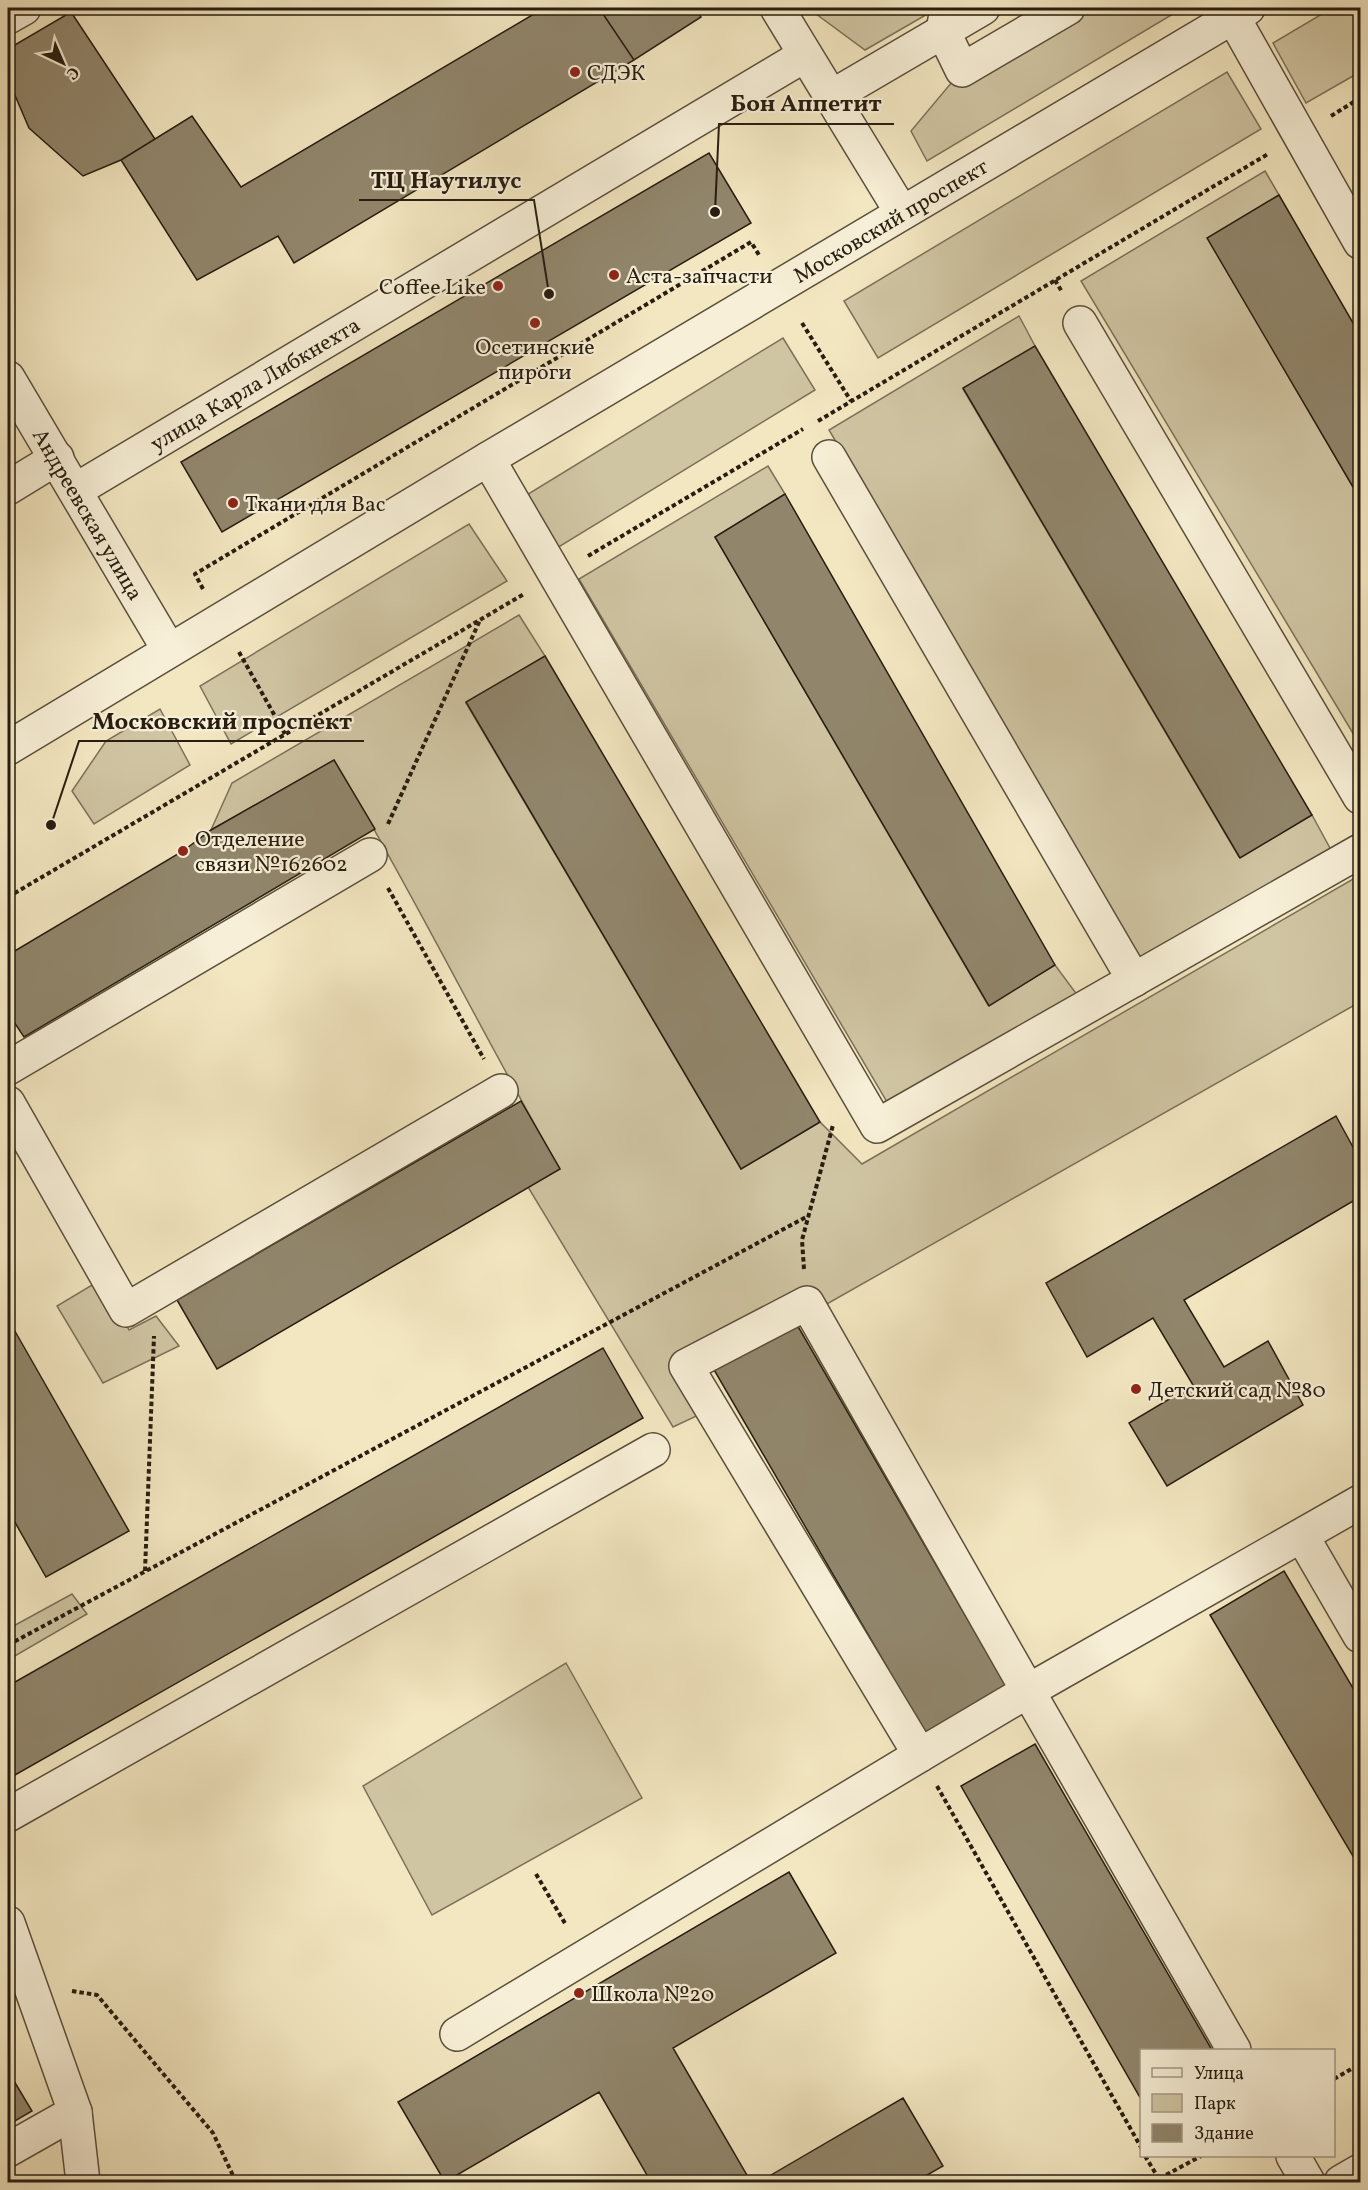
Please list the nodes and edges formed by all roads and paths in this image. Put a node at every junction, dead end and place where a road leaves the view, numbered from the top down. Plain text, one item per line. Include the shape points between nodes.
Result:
1 (24, 8) edge
2 (777, 8) edge
3 (983, 8) edge
4 (1068, 8) edge
5 (1240, 12) edge
6 (8, 17) edge
7 (945, 19) edge
8 (805, 55) junction
9 (831, 97) junction
10 (1360, 98) edge
11 (1300, 135) junction
12 (902, 213) junction
13 (1360, 242) edge
14 (762, 260) dead end
15 (802, 323) dead end
16 (1080, 323) dead end
17 (8, 378) edge
18 (851, 401) junction
19 (829, 457) dead end
20 (57, 458) junction
21 (488, 459) junction
22 (8, 488) edge
23 (76, 490) junction
24 (556, 575) junction
25 (205, 592) dead end
26 (480, 620) junction
27 (169, 651) junction
28 (238, 651) dead end
29 (285, 734) junction
30 (8, 748) edge
31 (1360, 797) edge
32 (1360, 851) edge
33 (370, 855) junction
34 (8, 897) edge
35 (1134, 980) junction
36 (8, 1068) edge
37 (847, 1075) junction
38 (501, 1091) joint
39 (8, 1103) edge
40 (808, 1216) junction
41 (156, 1293) junction
42 (807, 1303) junction
43 (653, 1450) dead end
44 (1360, 1502) edge
45 (1302, 1536) junction
46 (145, 1572) junction
47 (1360, 1636) edge
48 (8, 1645) edge
49 (1028, 1691) junction
50 (920, 1755) junction
51 (8, 1815) edge
52 (536, 1874) dead end
53 (8, 1923) edge
54 (585, 1957) junction
55 (29, 1984) junction
56 (457, 2034) dead end
57 (1233, 2049) edge
58 (1360, 2064) edge
59 (1335, 2078) edge
60 (75, 2112) junction
61 (1140, 2145) edge
62 (8, 2150) edge
63 (1146, 2157) edge
64 (1199, 2157) edge
65 (1294, 2157) edge
66 (1360, 2171) edge
67 (1159, 2179) junction
68 (83, 2182) edge
69 (236, 2182) edge
70 (1153, 2182) edge
71 (1308, 2182) edge
72 (1341, 2182) edge

1 - 6 street
2 - 8 street
3 - 7 street
4 - 7 street via 962,70
5 - 11 street
5 - 12 street, Московский проспект
7 - 9 street
8 - 9 street
8 - 23 street, улица Карла Либкнехта
9 - 12 street
10 - 11 path
11 - 13 street
11 - 18 path
12 - 21 street, Московский проспект
14 - 25 path via 751,242 195,574
15 - 18 path
16 - 31 street
17 - 20 street, Андреевская улица
18 - 24 path
19 - 35 street
20 - 22 street
20 - 23 street, Андреевская улица
21 - 24 street
21 - 27 street, Московский проспект
23 - 27 street, Андреевская улица
24 - 26 path
24 - 37 street
26 - 29 path
26 - 33 path via 381,839
27 - 30 street, Московский проспект
28 - 29 path
29 - 34 path
32 - 35 street
33 - 36 street
33 - 38 path
35 - 37 street via 877,1126
37 - 40 path
38 - 41 street
39 - 41 street via 126,1310
40 - 42 path via 802,1240
40 - 46 path
41 - 46 path
42 - 49 street
42 - 50 street via 686,1366
43 - 51 street
44 - 45 street
45 - 47 street
45 - 49 street
46 - 48 path
49 - 50 street
49 - 57 street
50 - 54 street
50 - 61 path
52 - 54 path
53 - 55 street
54 - 56 street
55 - 60 street
55 - 69 path via 97,1995 213,2133
58 - 59 path
60 - 62 street
60 - 68 street
63 - 67 path
64 - 67 path
65 - 71 street
66 - 72 street
67 - 70 path

